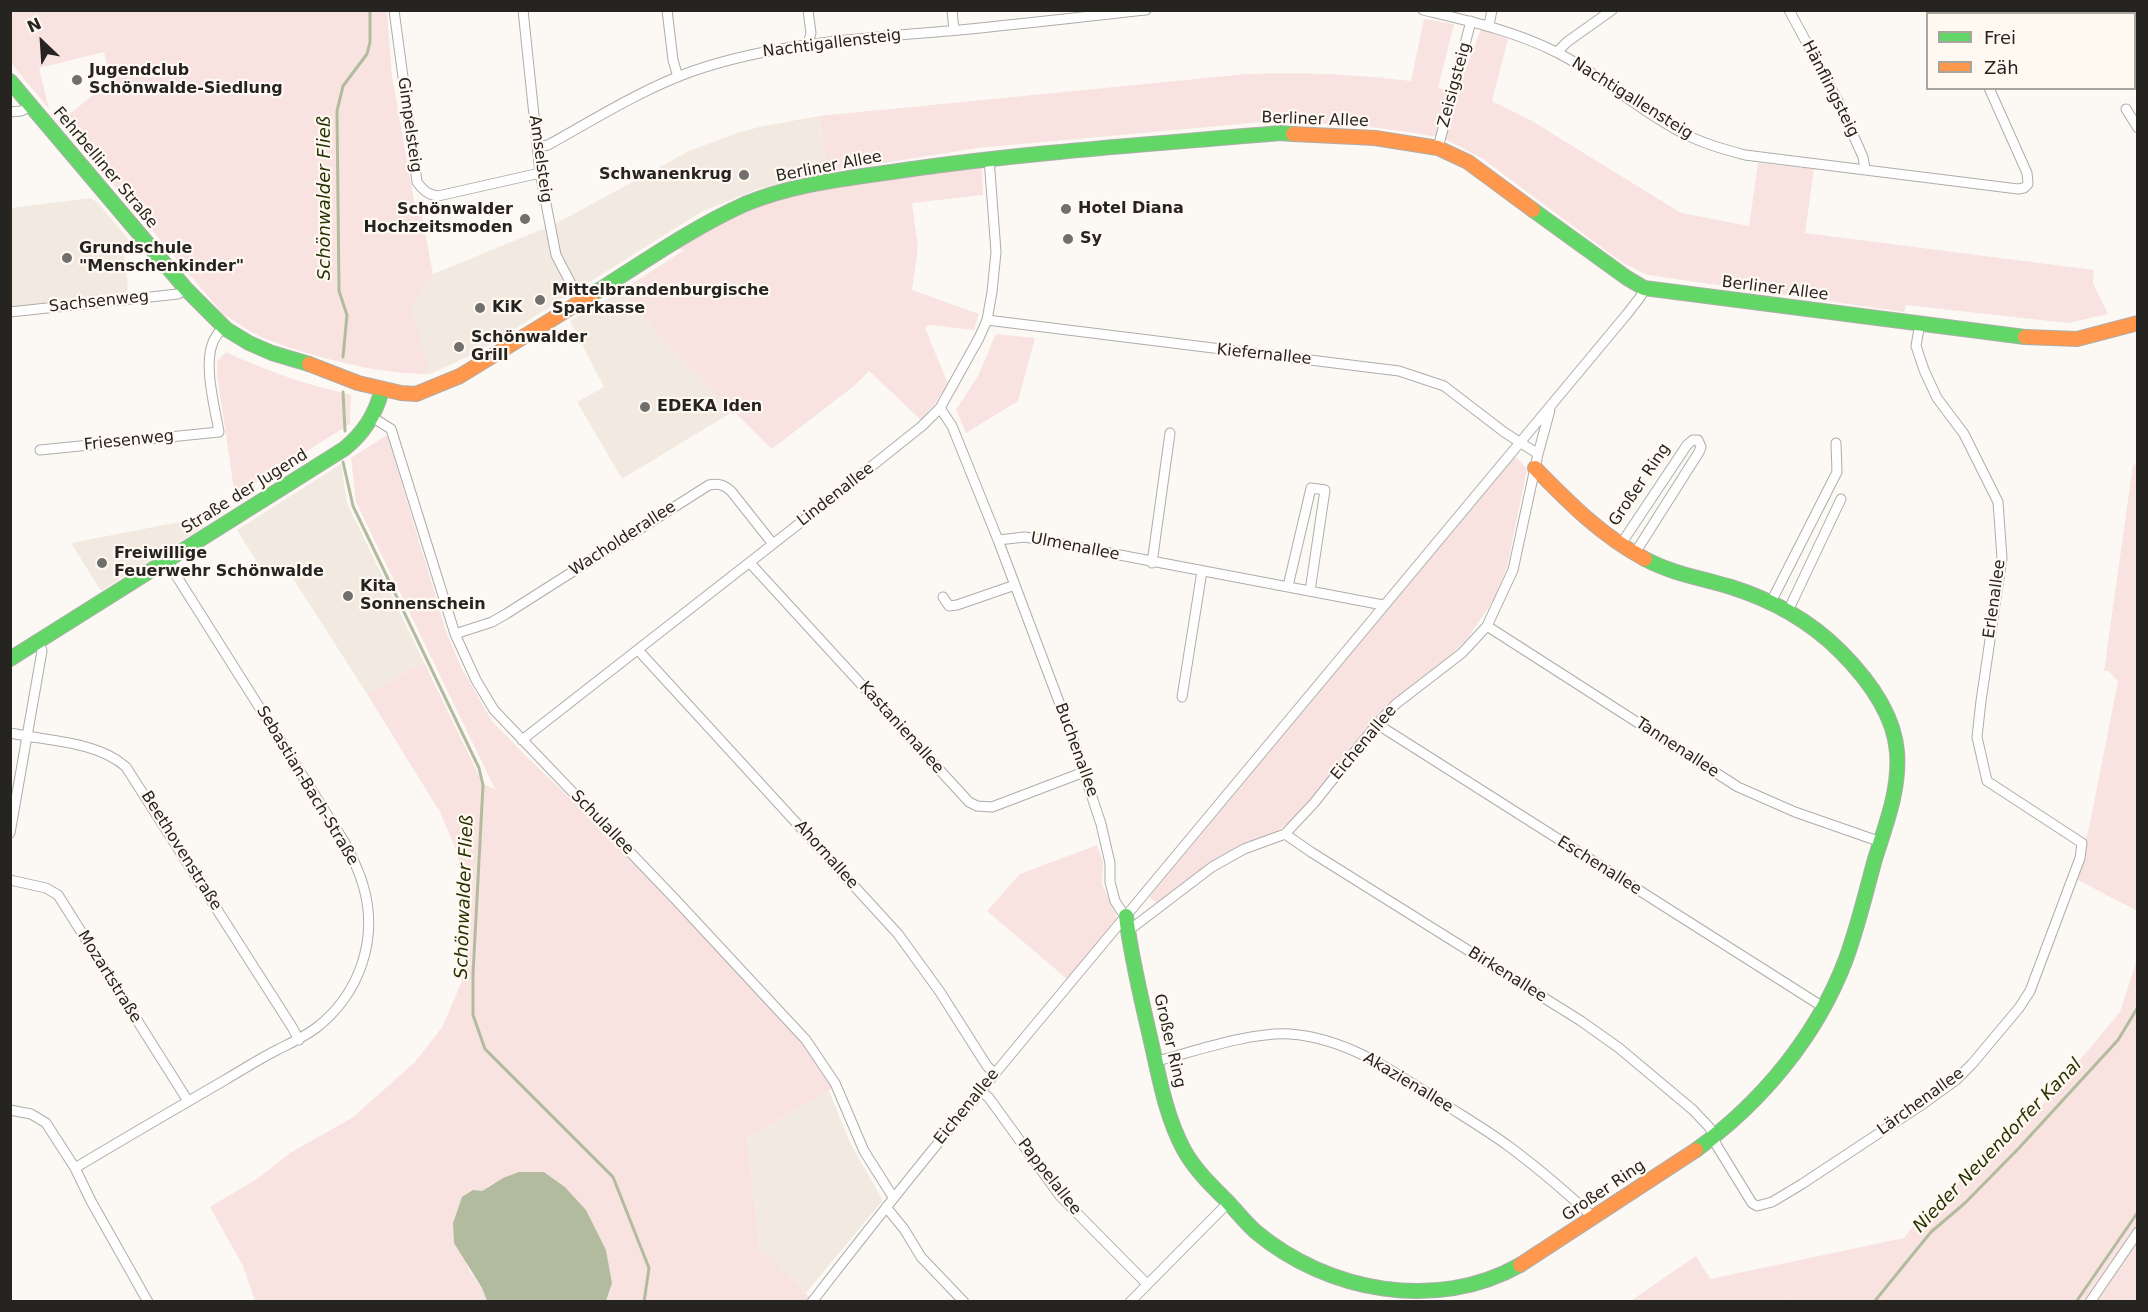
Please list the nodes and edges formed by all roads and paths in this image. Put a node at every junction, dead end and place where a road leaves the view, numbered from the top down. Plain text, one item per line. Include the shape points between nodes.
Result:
1 (394, 10) edge
2 (523, 10) edge
3 (667, 10) edge
4 (808, 10) edge
5 (952, 10) edge
6 (1146, 10) edge
7 (1423, 10) edge
8 (1492, 10) edge
9 (1612, 10) edge
10 (1789, 10) edge
11 (1097, 13) edge
12 (1471, 21) junction
13 (1489, 25) junction
14 (954, 30) junction
15 (808, 44) junction
16 (1557, 52) junction
17 (678, 77) junction
18 (10, 81) edge
19 (1990, 90) edge
20 (31, 106) junction
21 (2126, 109) dead end
22 (10, 112) edge
23 (2138, 128) edge
24 (538, 147) junction
25 (1437, 148) junction
26 (989, 158) junction
27 (1864, 169) junction
28 (540, 173) junction
29 (1644, 288) junction
30 (186, 289) junction
31 (580, 301) junction
32 (10, 312) edge
33 (987, 320) junction
34 (1920, 323) junction
35 (2138, 323) edge
36 (223, 326) junction
37 (460, 376) joint
38 (382, 390) junction
39 (1551, 405) junction
40 (940, 408) junction
41 (372, 417) junction
42 (1170, 433) dead end
43 (1521, 442) junction
44 (1836, 443) dead end
45 (40, 450) dead end
46 (1536, 461) junction
47 (1841, 499) dead end
48 (998, 540) junction
49 (773, 544) junction
50 (1621, 544) junction
51 (1635, 553) junction
52 (167, 561) junction
53 (750, 563) junction
54 (1152, 563) junction
55 (1202, 572) junction
56 (1015, 585) junction
57 (1288, 586) junction
58 (1310, 591) junction
59 (943, 597) dead end
60 (1771, 602) junction
61 (1383, 605) junction
62 (1788, 611) junction
63 (1487, 626) junction
64 (456, 634) junction
65 (39, 642) junction
66 (638, 650) junction
67 (10, 659) edge
68 (1182, 697) dead end
69 (1377, 724) junction
70 (10, 734) edge
71 (28, 737) junction
72 (522, 740) junction
73 (1084, 772) junction
74 (10, 833) edge
75 (1285, 834) junction
76 (1881, 842) junction
77 (2082, 843) joint
78 (10, 880) edge
79 (1126, 916) junction
80 (1824, 1007) junction
81 (298, 1040) junction
82 (1156, 1061) junction
83 (995, 1074) junction
84 (981, 1091) junction
85 (188, 1101) junction
86 (10, 1110) edge
87 (1714, 1136) junction
88 (75, 1168) junction
89 (893, 1197) junction
90 (1228, 1202) junction
91 (886, 1207) junction
92 (1594, 1218) junction
93 (2138, 1232) edge
94 (1147, 1284) junction
95 (148, 1302) edge
96 (812, 1302) edge
97 (964, 1302) edge
98 (1131, 1302) edge
99 (2090, 1302) edge

1 - 28 street, Gimpelsteig via 417,182 422,189 438,196
2 - 24 street, Amselsteig
3 - 17 street
4 - 15 street
5 - 14 street
6 - 11 street, Nachtigallensteig
7 - 12 street, Nachtigallensteig
8 - 13 street, Zeisigsteig
9 - 16 street
10 - 27 street, Hänflingsteig via 1838,101 1863,157
11 - 14 street, Nachtigallensteig
12 - 13 street, Nachtigallensteig
12 - 25 street, Zeisigsteig
13 - 16 street, Nachtigallensteig
14 - 15 street, Nachtigallensteig
15 - 17 street, Nachtigallensteig via 752,54
16 - 27 street, Nachtigallensteig via 1672,127 1702,142 1745,155
17 - 24 street, Nachtigallensteig
18 - 20 main road, Fehrbelliner Straße
19 - 27 street, Nachtigallensteig via 2027,173 2028,184 2024,188
20 - 22 street
20 - 30 main road, Fehrbelliner Straße
21 - 23 street
24 - 28 street, Amselsteig
25 - 26 main road, Berliner Allee via 1375,138 1280,133
25 - 29 main road, Berliner Allee via 1468,162 1598,259
26 - 31 main road, Berliner Allee via 827,182 774,194 695,230
26 - 33 street, Lindenallee via 996,252
28 - 31 street, Amselsteig via 556,255
29 - 34 main road, Berliner Allee
29 - 39 street, Eichenallee
30 - 32 street, Sachsenweg via 178,294
30 - 36 main road, Fehrbelliner Straße
31 - 37 main road, Berliner Allee
33 - 40 street, Lindenallee
33 - 43 street, Kiefernallee via 1399,371 1444,386
34 - 35 main road, Berliner Allee via 2058,339 2077,339
34 - 77 street, Erlenallee via 1916,346 1924,370 1937,398 1964,434 1998,502 2002,558 1977,737 1987,781
36 - 38 main road, Fehrbelliner Straße via 272,353
36 - 45 street, Friesenweg via 210,354 219,432
37 - 38 main road, Fehrbelliner Straße via 416,394
38 - 41 main road, Straße der Jugend
39 - 43 street, Eichenallee
39 - 46 street, Eichenallee
40 - 48 street, Buchenallee via 952,426
40 - 49 street, Lindenallee
41 - 52 main road, Straße der Jugend via 359,438 344,449
41 - 64 street, Schulallee via 391,429
42 - 54 street
43 - 46 street
43 - 61 street, Eichenallee
44 - 60 street via 1838,472
46 - 50 main road, Großer Ring via 1585,518
46 - 63 street, Eichenallee via 1513,570
47 - 62 street
48 - 54 street, Ulmenallee via 1025,537
48 - 56 street, Buchenallee
49 - 53 street, Lindenallee
49 - 64 street, Wacholderallee via 731,491 709,485 506,614
50 - 51 main road, Großer Ring
50 - 51 street, Großer Ring via 1687,445 1698,440 1699,452
51 - 60 main road, Großer Ring via 1683,575
52 - 65 main road, Straße der Jugend
52 - 81 street, Sebastian-Bach-Straße via 345,843 364,885 369,912 361,969 332,1014
53 - 66 street, Lindenallee
53 - 73 street, Kastanienallee via 969,802 992,807
54 - 55 street, Ulmenallee
55 - 57 street, Ulmenallee
55 - 68 street
56 - 59 street via 957,605 949,606
56 - 73 street, Buchenallee
57 - 58 street, Ulmenallee
57 - 58 street via 1311,488 1325,490
58 - 61 street, Ulmenallee
60 - 62 main road, Großer Ring
61 - 79 street, Eichenallee
62 - 76 main road, Großer Ring via 1844,656 1874,692 1887,716 1895,736 1898,779
63 - 69 street, Eichenallee
63 - 76 street, Tannenallee via 1738,787
64 - 72 street, Schulallee via 485,695
65 - 67 main road, Straße der Jugend
65 - 71 street via 42,651
66 - 72 street, Lindenallee
66 - 83 street, Ahornallee via 898,934
69 - 75 street, Eichenallee
69 - 80 street, Eschenallee
70 - 71 street, Beethovenstraße
71 - 74 street
71 - 81 street, Beethovenstraße via 102,751 126,767
72 - 89 street, Schulallee via 806,1040 836,1083 864,1151
73 - 79 street, Buchenallee via 1107,844 1115,900
75 - 79 street, Eichenallee via 1244,849 1212,867 1132,928
75 - 87 street, Birkenallee via 1581,1021 1693,1110
76 - 80 main road, Großer Ring via 1855,935
77 - 87 street, Lärchenallee via 2080,858 2030,991 1956,1080 1802,1184 1762,1206 1752,1203
78 - 85 street, Mozartstraße via 46,888 58,896
79 - 82 main road, Großer Ring
79 - 83 street, Eichenallee
80 - 87 main road, Großer Ring via 1764,1090
81 - 85 street, Sebastian-Bach-Straße
82 - 90 main road, Großer Ring via 1180,1145
82 - 92 street, Akazienallee via 1233,1042 1288,1034 1309,1036 1355,1051 1506,1144
83 - 84 street, Eichenallee
84 - 89 street, Eichenallee
84 - 94 street, Pappelallee via 1059,1196
85 - 88 street, Sebastian-Bach-Straße
86 - 88 street via 31,1114 46,1123
87 - 92 main road, Großer Ring
88 - 95 street
89 - 91 street, Eichenallee
90 - 92 main road, Großer Ring via 1260,1234 1312,1264 1376,1288 1423,1292 1459,1288 1498,1277
90 - 94 street
91 - 96 street, Eichenallee
91 - 97 street via 921,1257
93 - 99 street
94 - 98 street

